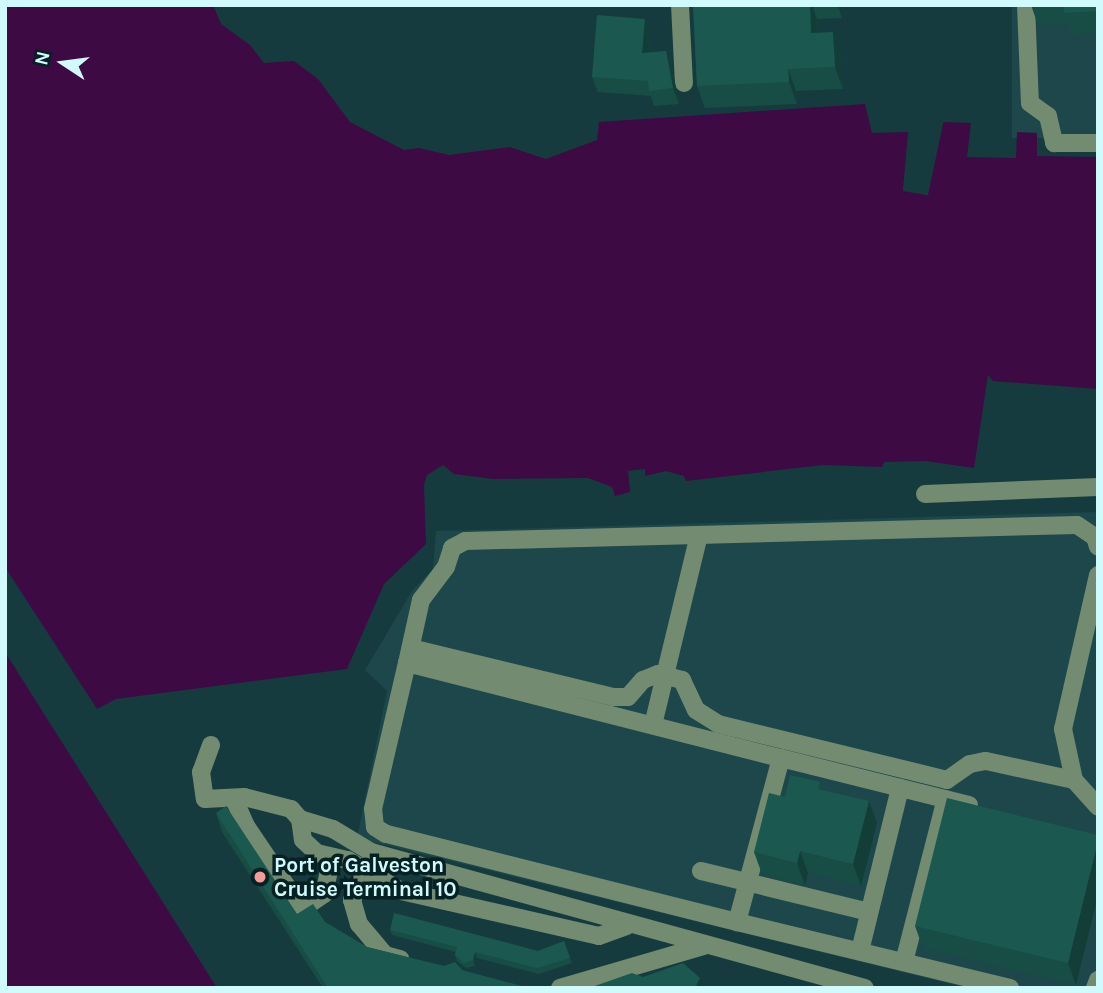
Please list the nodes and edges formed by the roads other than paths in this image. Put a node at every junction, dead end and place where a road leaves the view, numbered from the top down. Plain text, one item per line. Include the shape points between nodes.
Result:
1 (680, 5) edge
2 (1026, 5) edge
3 (684, 83) dead end
4 (1098, 143) edge
5 (1098, 487) edge
6 (925, 494) dead end
7 (699, 535) junction
8 (1098, 547) edge
9 (1098, 575) edge
10 (409, 656) junction
11 (665, 676) junction
12 (653, 725) junction
13 (211, 745) dead end
14 (781, 758) junction
15 (1074, 780) junction
16 (900, 788) junction
17 (234, 799) junction
18 (946, 799) junction
19 (1098, 807) edge
20 (984, 809) edge
21 (300, 819) junction
22 (371, 852) junction
23 (332, 857) junction
24 (701, 871) dead end
25 (368, 872) junction
26 (747, 883) junction
27 (869, 912) junction
28 (737, 922) junction
29 (627, 926) junction
30 (704, 946) junction
31 (860, 951) junction
32 (904, 962) junction
33 (420, 964) edge
34 (1098, 979) edge
35 (560, 988) edge
36 (865, 988) edge
37 (1010, 988) edge
38 (1096, 988) edge

1 - 3 street
2 - 4 street via 1030,103 1048,116 1054,143
5 - 6 street
7 - 8 street via 1077,525 1095,537
7 - 10 street via 465,541 452,548 446,567 421,600
7 - 11 street
9 - 15 street via 1063,729
10 - 11 street via 613,697 628,697 643,680
10 - 12 street
10 - 28 street via 373,809 375,827 386,834
11 - 12 street
11 - 15 street via 682,680 696,710 718,724 947,780 970,764 986,761
12 - 14 street
13 - 17 street via 201,772 205,799
14 - 16 street
14 - 26 street
15 - 19 street
16 - 18 street
16 - 27 street
17 - 21 street via 244,797 291,809
17 - 23 street via 246,826 302,909 324,894
18 - 20 street
18 - 32 street
21 - 22 street via 333,829
21 - 23 street via 303,841 317,853
22 - 25 street
22 - 29 street via 603,913
23 - 25 street
24 - 26 street
25 - 29 street via 401,891 599,936
25 - 33 street via 352,900 359,924 385,955
26 - 27 street
26 - 28 street
27 - 31 street
28 - 31 street
29 - 30 street
30 - 35 street
30 - 36 street
31 - 32 street
32 - 37 street
34 - 38 street

